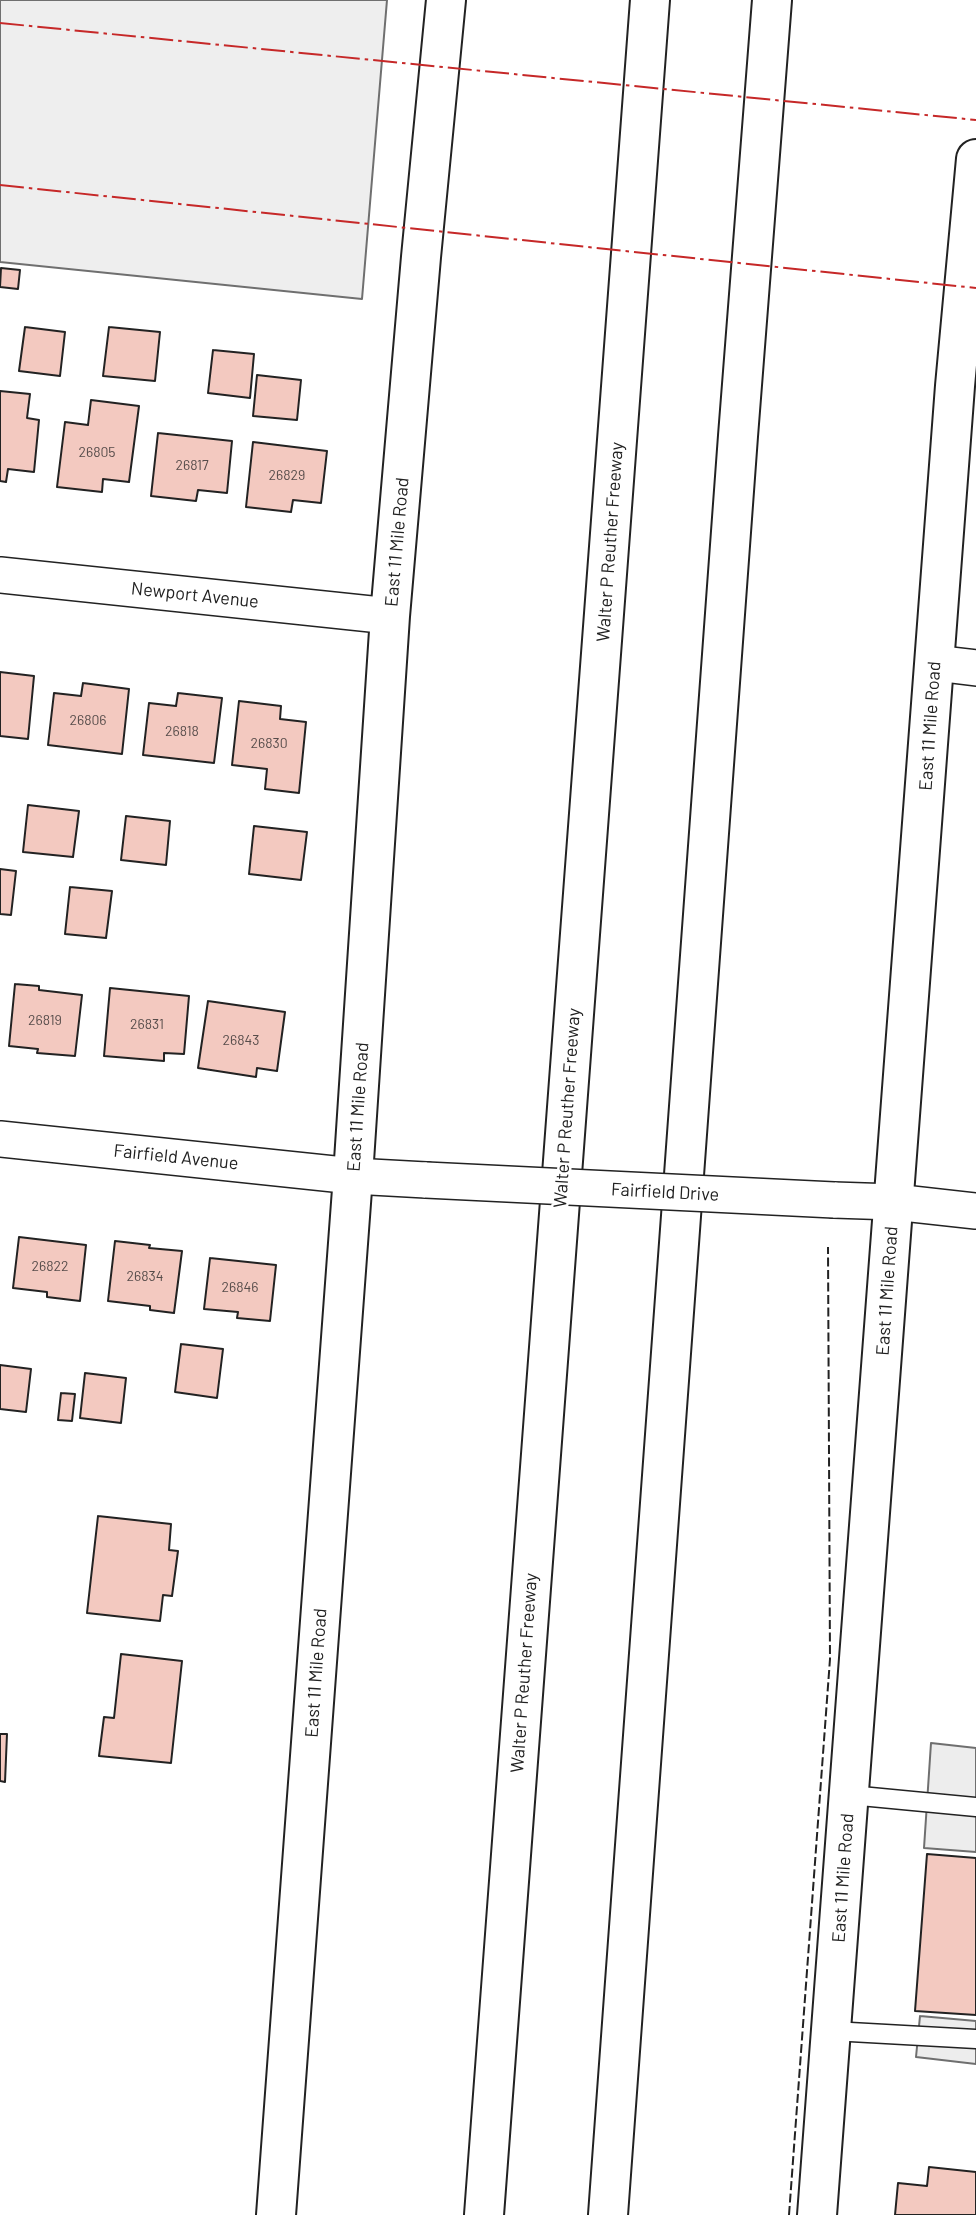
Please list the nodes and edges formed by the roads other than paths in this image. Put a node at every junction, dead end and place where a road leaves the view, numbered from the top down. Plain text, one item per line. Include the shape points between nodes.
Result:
1 (446, 0) edge
2 (650, 0) edge
3 (772, 0) edge
4 (976, 159) edge
5 (0, 575) edge
6 (390, 616) junction
7 (935, 663) junction
8 (976, 667) edge
9 (0, 1139) edge
10 (353, 1176) junction
11 (894, 1202) junction
12 (976, 1211) edge
13 (850, 1795) junction
14 (976, 1807) edge
15 (832, 2031) junction
16 (976, 2039) edge
17 (276, 2215) edge
18 (484, 2215) edge
19 (608, 2215) edge
20 (817, 2215) edge

1 - 6 main road, East 11 Mile Road
2 - 18 main road, Walter P Reuther Freeway
3 - 19 main road
4 - 7 main road, East 11 Mile Road
5 - 6 street, Newport Avenue
6 - 10 main road, East 11 Mile Road
7 - 8 street
7 - 11 main road, East 11 Mile Road
9 - 10 street, Fairfield Avenue
10 - 11 street, Fairfield Drive, bridge
10 - 17 main road, East 11 Mile Road
11 - 12 street, Fairfield Drive
11 - 13 main road, East 11 Mile Road
13 - 14 lane
13 - 15 main road, East 11 Mile Road
15 - 16 lane
15 - 20 main road, East 11 Mile Road

